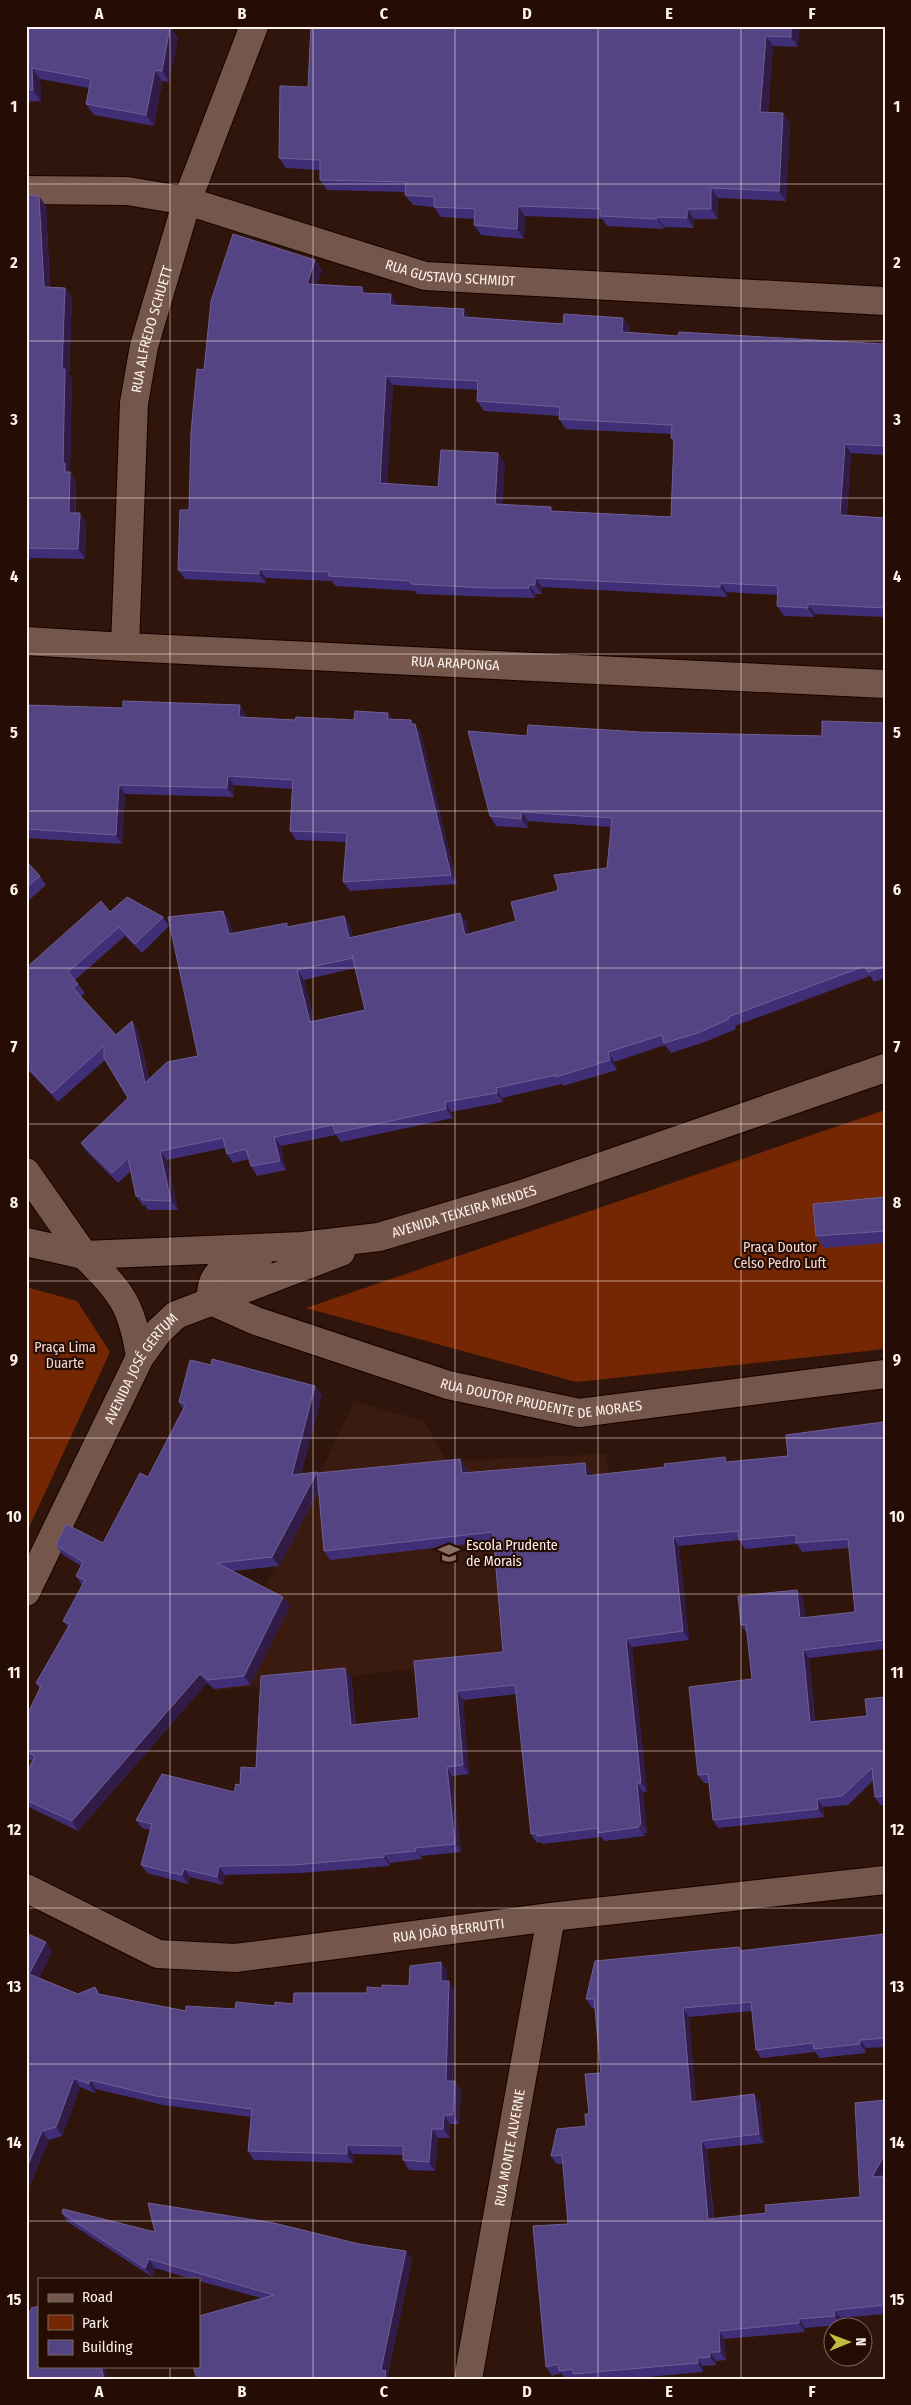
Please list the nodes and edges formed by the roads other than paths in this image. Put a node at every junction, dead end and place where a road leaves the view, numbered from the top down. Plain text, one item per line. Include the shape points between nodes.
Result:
1 (254, 26) edge
2 (26, 190) edge
3 (187, 201) junction
4 (885, 300) edge
5 (26, 641) edge
6 (125, 648) junction
7 (885, 684) edge
8 (885, 1068) edge
9 (26, 1172) edge
10 (379, 1237) junction
11 (26, 1242) edge
12 (302, 1246) junction
13 (84, 1255) junction
14 (211, 1301) junction
15 (140, 1357) junction
16 (885, 1374) edge
17 (35, 1562) edge
18 (26, 1592) edge
19 (885, 1880) edge
20 (26, 1888) edge
21 (551, 1918) junction
22 (468, 2379) edge

1 - 3 street, RUA ALFREDO SCHUETT
2 - 3 street, RUA GUSTAVO SCHMIDT via 127,191
3 - 4 street, RUA GUSTAVO SCHMIDT via 425,276
3 - 6 street, RUA ALFREDO SCHUETT via 144,346 134,403
5 - 6 street, RUA ARAPONGA
6 - 7 street, RUA ARAPONGA
8 - 10 street, AVENIDA TEIXEIRA MENDES via 522,1194
9 - 13 street
10 - 12 street, AVENIDA TEIXEIRA MENDES
10 - 14 street, AVENIDA JOSÉ GERTUM
11 - 13 street, AVENIDA TEIXEIRA MENDES
12 - 13 street, AVENIDA TEIXEIRA MENDES
12 - 14 street via 221,1270 213,1279
13 - 15 street via 110,1280 127,1304 136,1329
14 - 15 street, AVENIDA JOSÉ GERTUM via 176,1315
14 - 16 street, RUA DOUTOR PRUDENTE DE MORAES via 256,1321 448,1385 579,1413
15 - 17 street, AVENIDA JOSÉ GERTUM
17 - 18 street, AVENIDA JOSÉ GERTUM
19 - 21 street, RUA JOÃO BERRUTTI
20 - 21 street, RUA JOÃO BERRUTTI via 158,1954 235,1958
21 - 22 street, RUA MONTE ALVERNE

